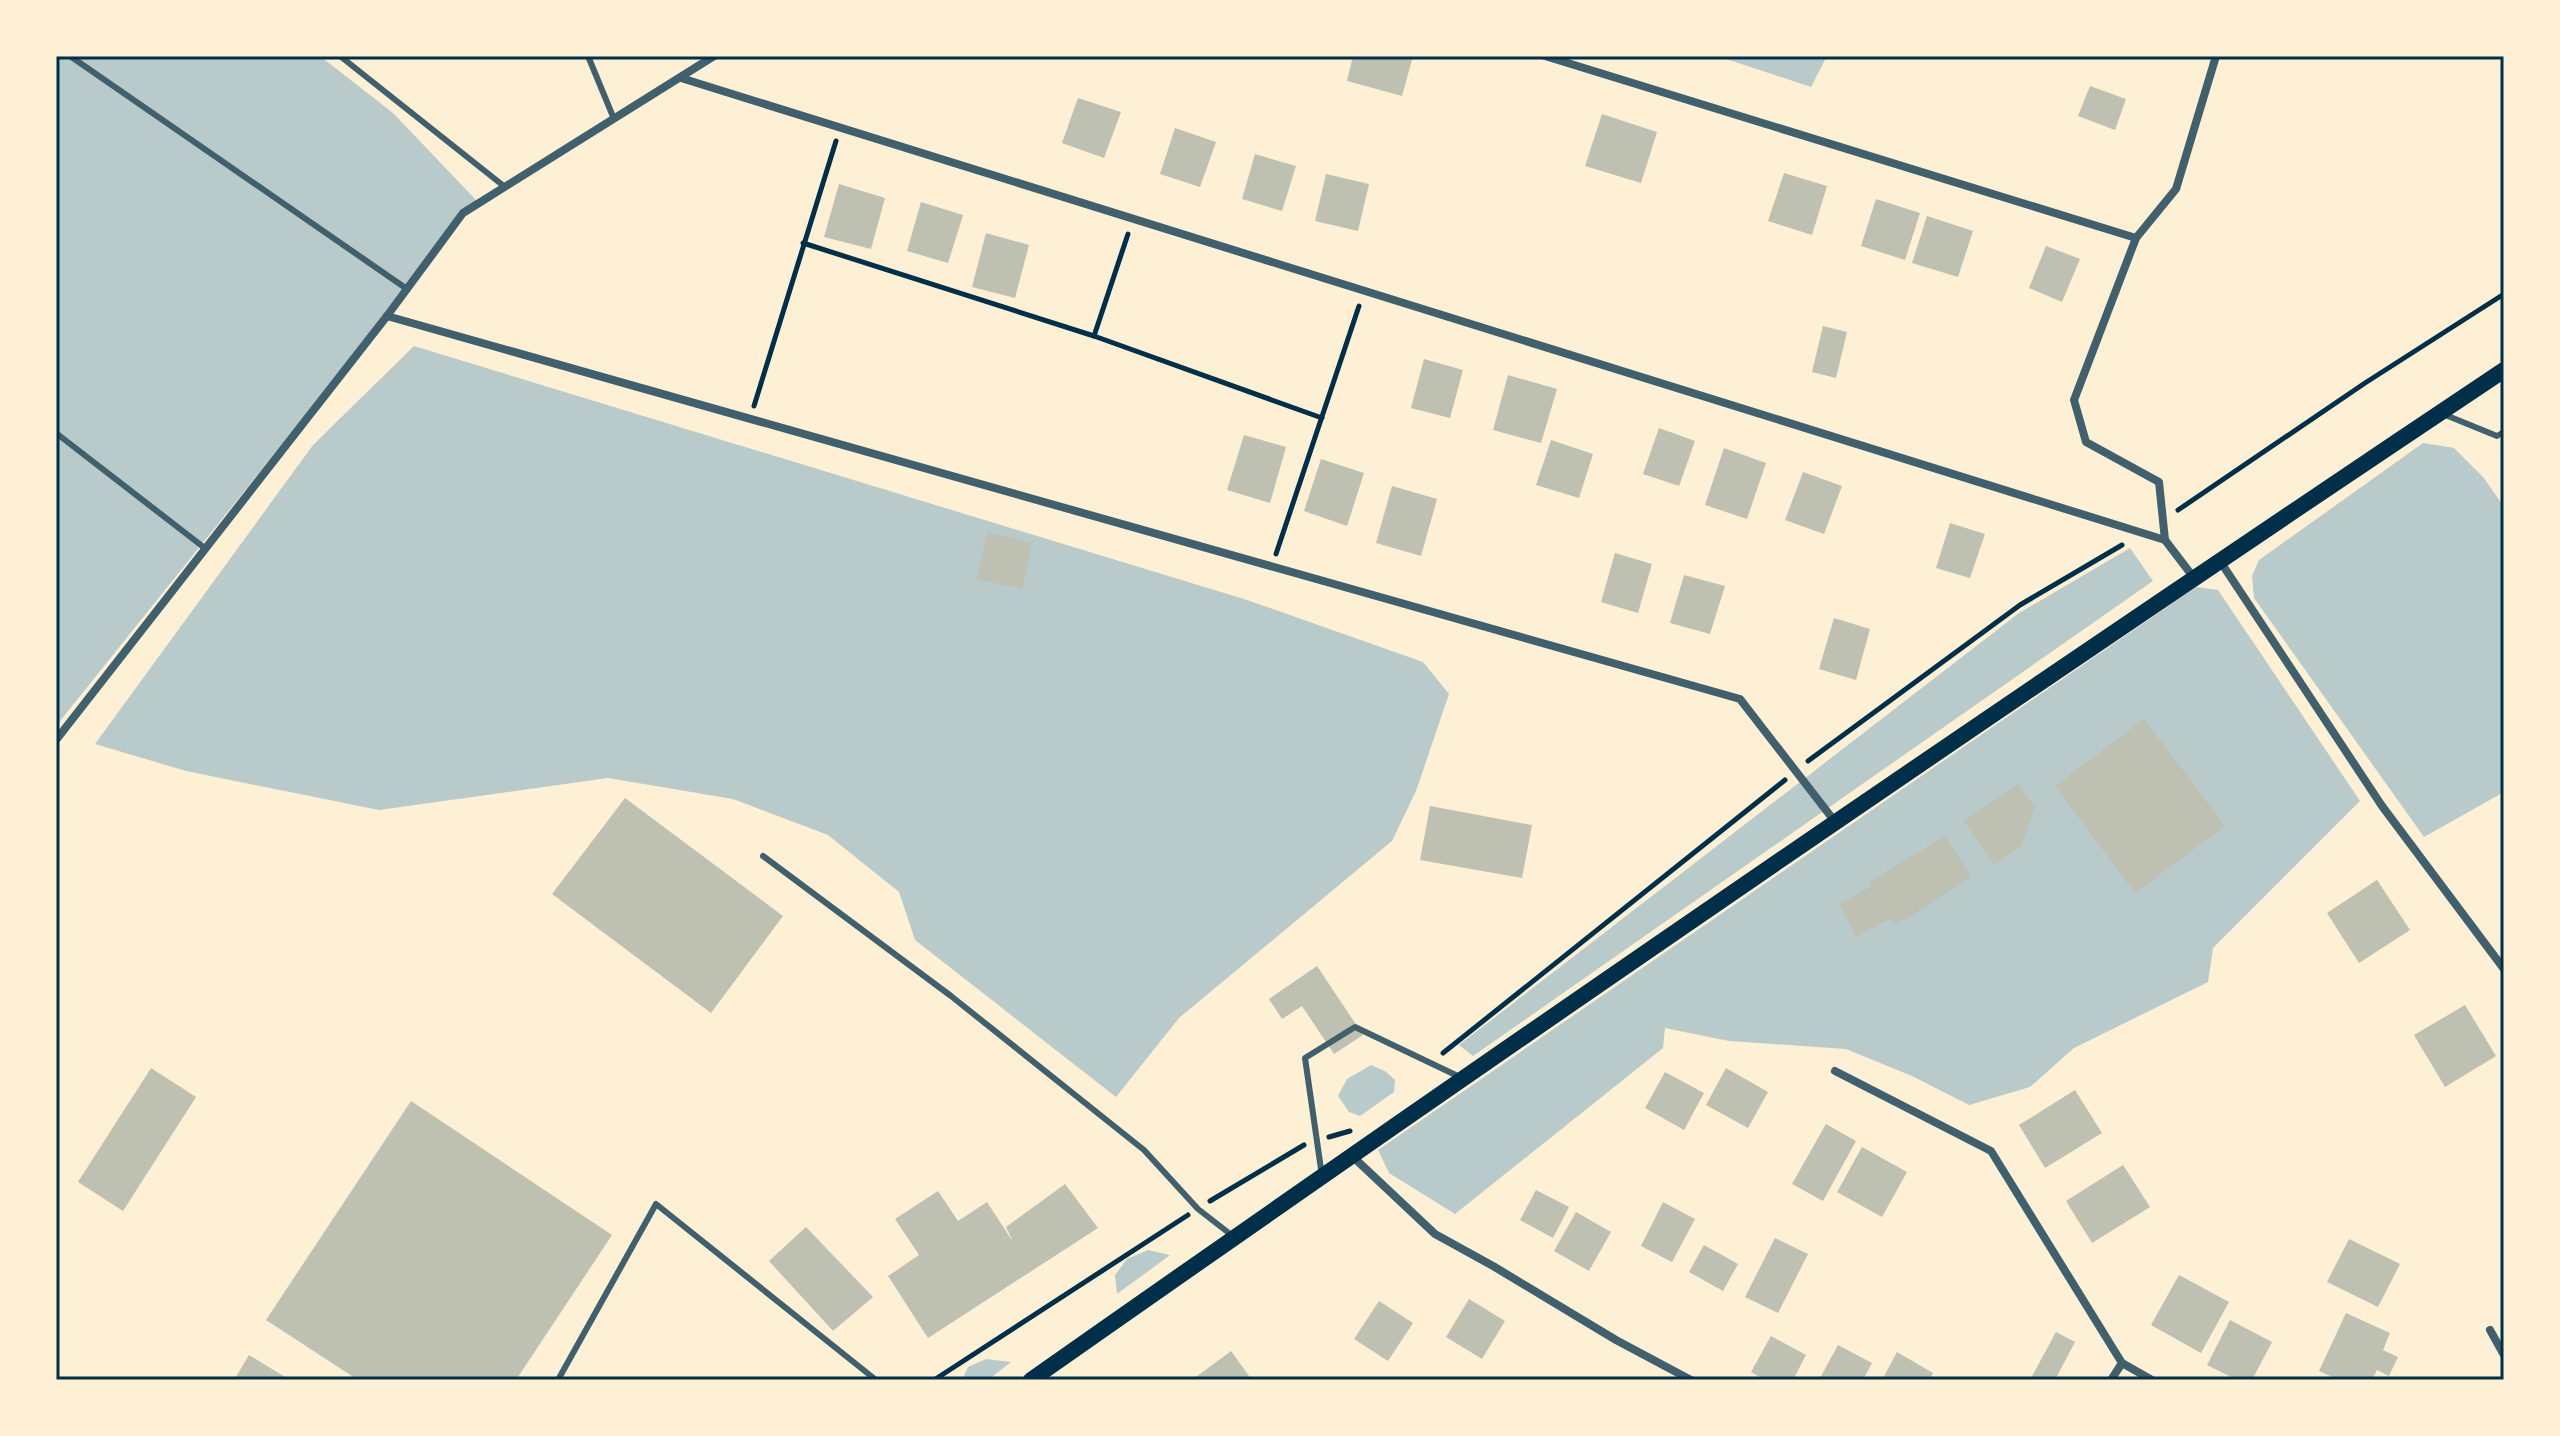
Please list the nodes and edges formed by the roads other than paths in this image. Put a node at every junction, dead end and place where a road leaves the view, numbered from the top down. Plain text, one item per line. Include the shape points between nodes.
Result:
1 (70, 56) edge
2 (340, 56) edge
3 (588, 56) edge
4 (714, 56) edge
5 (1545, 56) edge
6 (2216, 56) edge
7 (681, 78) junction
8 (614, 119) junction
9 (505, 187) junction
10 (2136, 238) junction
11 (407, 289) junction
12 (387, 316) junction
13 (2504, 370) edge
14 (2439, 413) junction
15 (2504, 432) edge
16 (56, 433) edge
17 (2165, 540) junction
18 (206, 549) junction
19 (2220, 561) junction
20 (2194, 578) junction
21 (56, 740) edge
22 (1836, 823) junction
23 (763, 856) dead end
24 (2504, 969) edge
25 (1835, 1071) dead end
26 (1463, 1079) junction
27 (1351, 1155) junction
28 (1322, 1176) junction
29 (1234, 1237) junction
30 (2490, 1330) dead end
31 (2504, 1355) edge
32 (2122, 1363) junction
33 (558, 1380) edge
34 (876, 1380) edge
35 (1031, 1380) edge
36 (1691, 1380) edge
37 (2111, 1380) edge
38 (2152, 1380) edge

1 - 11 lane
2 - 9 lane
3 - 8 lane
4 - 7 street
5 - 10 street
6 - 10 street via 2176,189
7 - 8 street
7 - 17 street
8 - 9 street
9 - 11 street via 463,213
10 - 17 street via 2074,400 2086,442 2159,482
11 - 12 street
12 - 18 street
12 - 22 street via 1740,699
13 - 14 main road
14 - 15 lane via 2497,436
14 - 19 main road
16 - 18 lane
17 - 20 street
18 - 21 street
19 - 20 main road
19 - 24 street via 2382,806
20 - 22 main road
22 - 26 main road
23 - 29 lane via 951,996 1144,1150 1198,1209
25 - 32 street via 1991,1151
26 - 27 main road
26 - 28 lane via 1355,1027 1305,1058
27 - 28 main road
27 - 36 street via 1435,1234
28 - 29 main road
29 - 35 main road
30 - 31 street
32 - 37 street
32 - 38 street
33 - 34 lane via 656,1204

